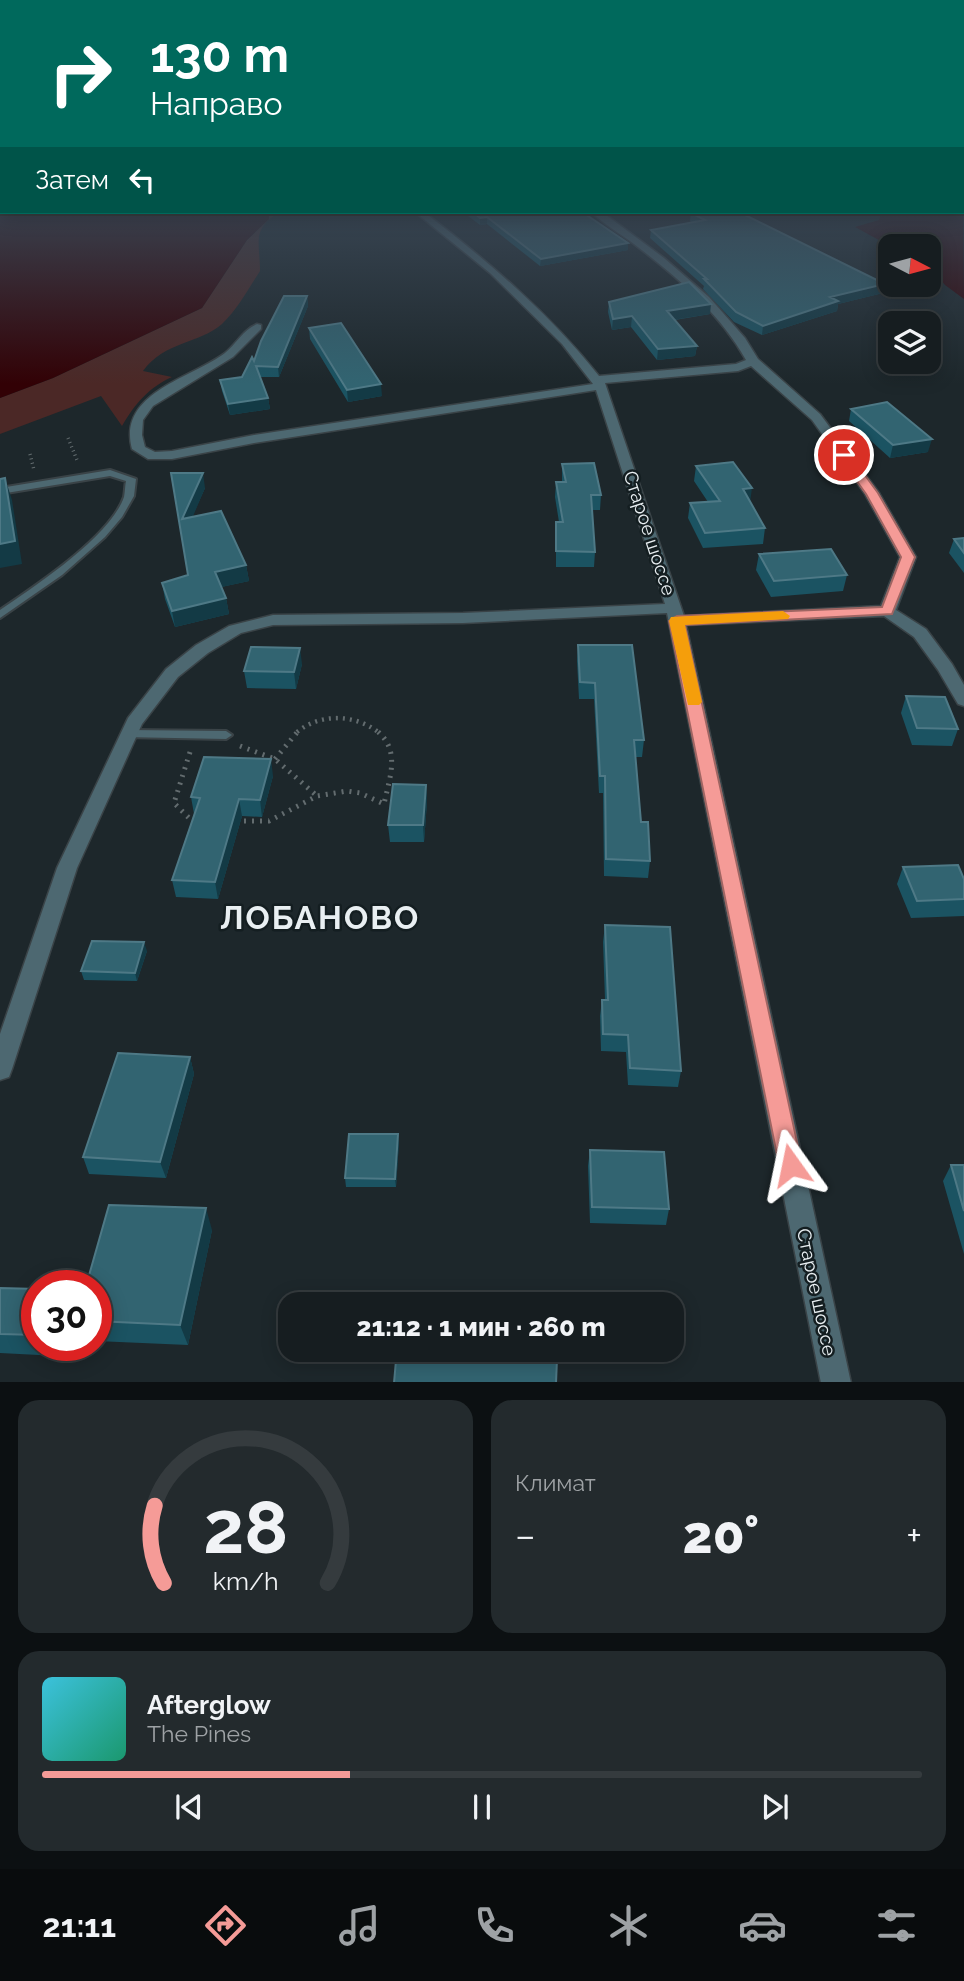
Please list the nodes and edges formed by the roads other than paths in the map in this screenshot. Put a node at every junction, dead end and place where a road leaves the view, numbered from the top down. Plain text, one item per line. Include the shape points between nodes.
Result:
1 (474, 255) edge
2 (655, 255) edge
3 (257, 327) dead end
4 (753, 362) junction
5 (599, 383) junction
6 (0, 491) edge
7 (887, 611) junction
8 (675, 614) junction
9 (0, 615) edge
10 (964, 700) edge
11 (128, 734) junction
12 (226, 736) road end
13 (0, 1069) edge
14 (836, 1382) edge

1 - 5 street, Старое шоссе via 566,342
2 - 4 street via 705,299
3 - 5 street via 229,355 148,403 137,420 139,449 153,456 172,455
4 - 5 street
4 - 7 street via 816,417 872,493 908,557
5 - 8 street, Старое шоссе
6 - 9 lane via 110,473 131,479 133,490 117,519 85,551
7 - 8 street
7 - 10 street via 920,633
8 - 11 street via 273,620 235,629 202,649 172,673
8 - 14 street, Старое шоссе
11 - 12 lane
11 - 13 street via 67,868

